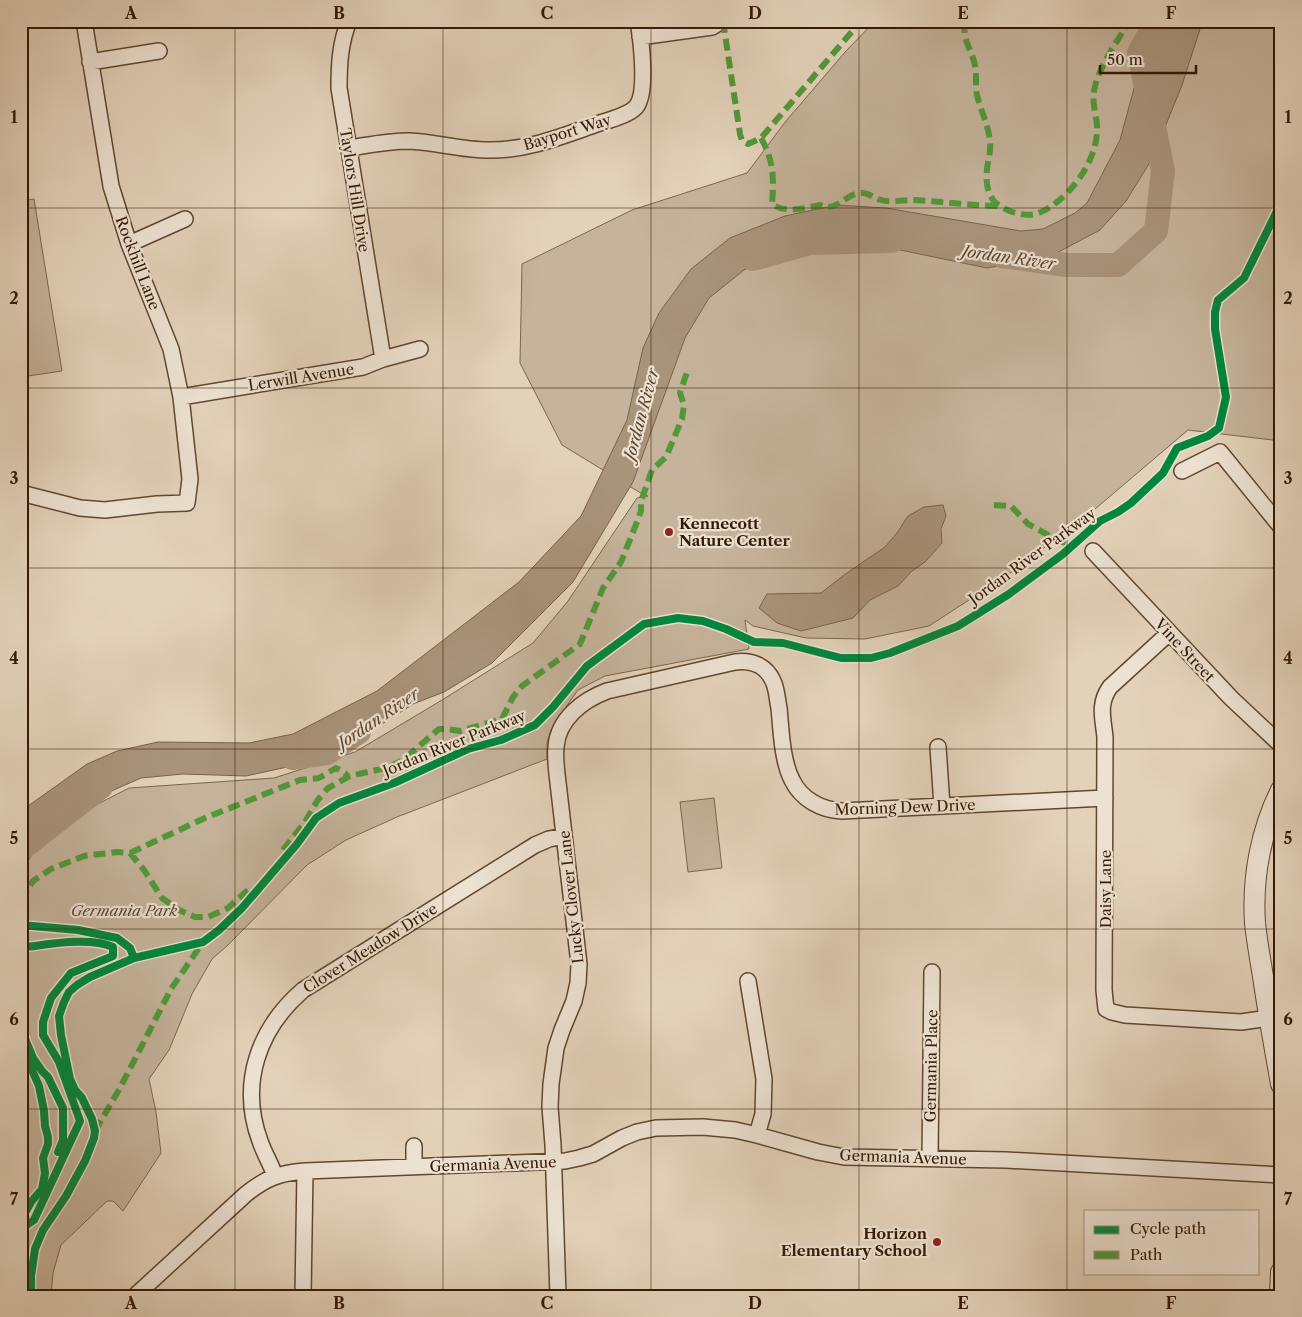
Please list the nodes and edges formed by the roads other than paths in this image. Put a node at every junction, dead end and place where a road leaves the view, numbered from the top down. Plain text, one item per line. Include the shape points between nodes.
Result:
1 (84, 21) edge
2 (349, 21) edge
3 (638, 21) edge
4 (722, 21) edge
5 (640, 37) junction
6 (159, 51) dead end
7 (90, 62) junction
8 (349, 148) junction
9 (185, 219) dead end
10 (129, 244) junction
11 (420, 348) dead end
12 (383, 359) junction
13 (180, 397) junction
14 (1182, 471) dead end
15 (21, 493) edge
16 (1281, 527) edge
17 (1093, 551) dead end
18 (1169, 633) junction
19 (747, 661) joint
20 (1281, 745) edge
21 (938, 747) dead end
22 (1281, 790) edge
23 (1105, 798) junction
24 (942, 806) junction
25 (564, 836) junction
26 (932, 972) dead end
27 (748, 981) dead end
28 (1269, 1018) junction
29 (1281, 1084) edge
30 (757, 1135) junction
31 (414, 1146) dead end
32 (930, 1160) junction
33 (554, 1162) junction
34 (414, 1167) junction
35 (305, 1171) junction
36 (1281, 1175) edge
37 (275, 1176) junction
38 (1281, 1272) edge
39 (135, 1296) edge
40 (303, 1296) edge
41 (558, 1296) edge
42 (1280, 1296) edge

1 - 7 street, Rockhill Lane
2 - 8 street, Taylors Hill Drive via 339,67 341,105
3 - 5 street, Bayport Way
4 - 5 street via 712,27
5 - 8 street, Bayport Way via 642,90 636,107 627,113 533,145 511,149 487,150 411,141
6 - 7 street
7 - 10 street, Rockhill Lane via 111,186
8 - 12 street, Taylors Hill Drive
9 - 10 street
10 - 13 street, Rockhill Lane via 171,349
11 - 12 street, Lerwill Avenue
12 - 13 street, Lerwill Avenue via 363,367
13 - 15 street, Rockhill Lane via 190,479 187,503 105,510 80,508
14 - 16 street via 1220,452
17 - 18 street, Vine Street
18 - 20 street, Vine Street
18 - 23 street, Daisy Lane via 1105,694 1102,702
19 - 24 street, Morning Dew Drive via 759,665 773,681 789,772 806,798 827,809 842,812
19 - 25 street, Lucky Clover Lane via 607,692 589,699 574,711 562,727 556,745
21 - 24 street
22 - 28 street via 1262,842 1255,888 1257,937
23 - 24 street, Morning Dew Drive
23 - 28 street, Daisy Lane via 1106,1008 1125,1015 1241,1022
25 - 33 street, Lucky Clover Lane via 579,974 574,1001 558,1040 553,1066 550,1096
25 - 37 street, Clover Meadow Drive via 535,845 303,990 284,1008 261,1046 252,1087 257,1131
26 - 32 street, Germania Place
27 - 30 street via 765,1088
28 - 29 street
30 - 32 street, Germania Avenue via 844,1157
30 - 33 street, Germania Avenue via 703,1127 656,1128 630,1134 586,1156
31 - 34 street, Germania Avenue
32 - 36 street, Germania Avenue via 1006,1160
33 - 34 street, Germania Avenue
33 - 41 street, Lucky Clover Lane
34 - 35 street, Germania Avenue
35 - 37 street, Germania Avenue
35 - 40 street
37 - 39 street, Germania Avenue via 246,1194
38 - 42 street

